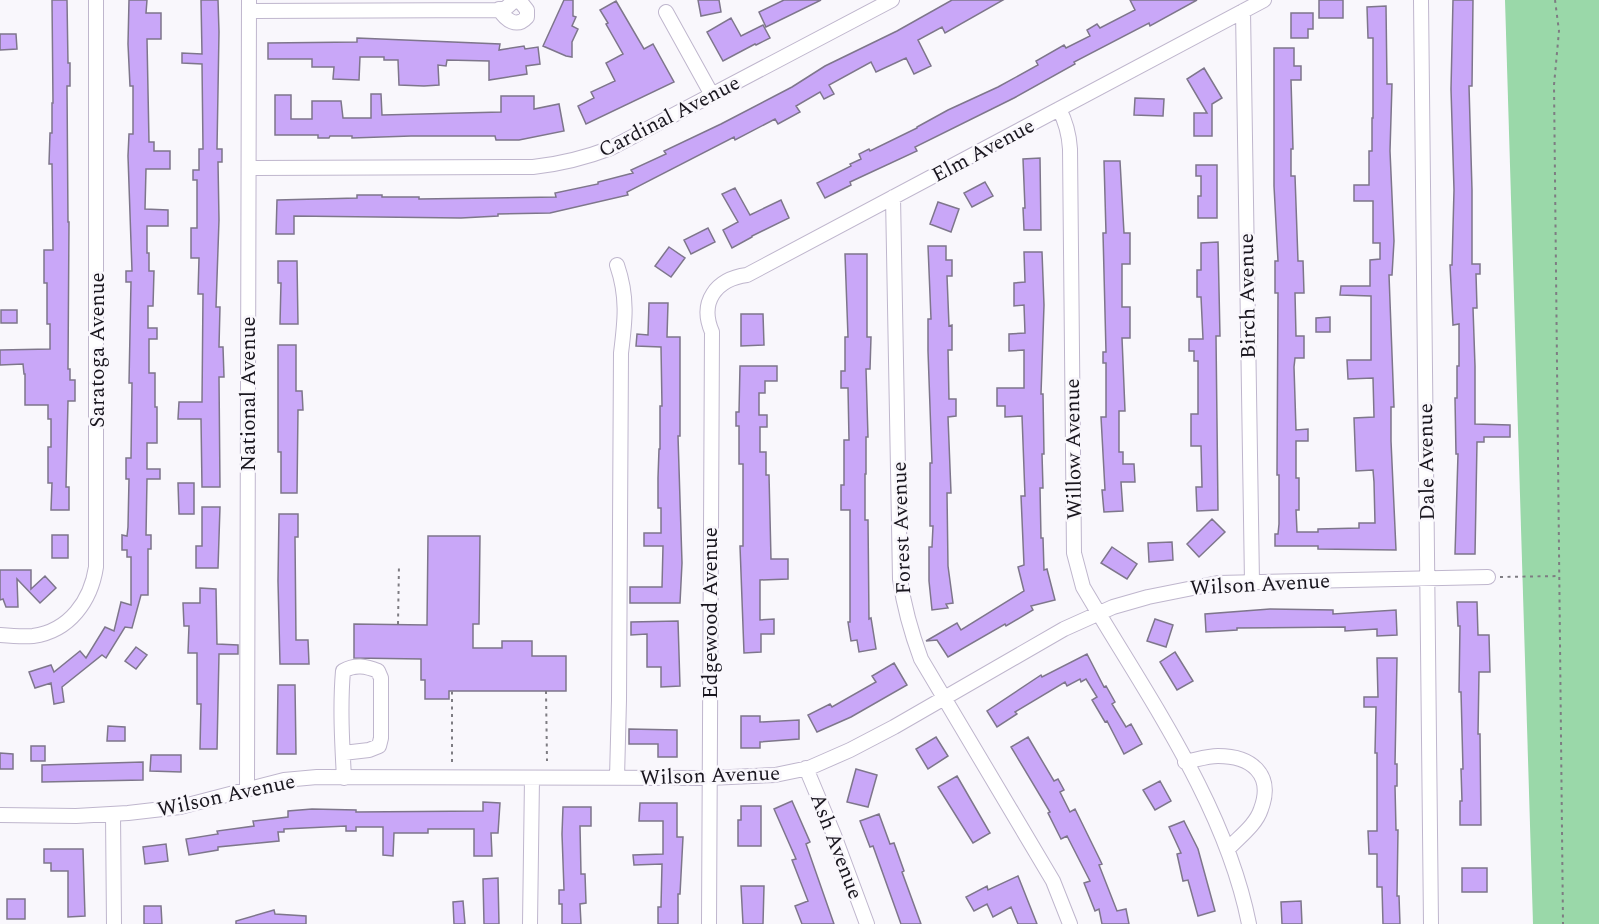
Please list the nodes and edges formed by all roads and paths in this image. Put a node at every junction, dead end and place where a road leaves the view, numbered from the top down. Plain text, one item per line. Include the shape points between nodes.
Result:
1 (96, 0) edge
2 (517, 0) edge
3 (892, 0) edge
4 (1264, 0) edge
5 (1421, 0) edge
6 (1555, 0) edge
7 (249, 6) edge
8 (499, 9) junction
9 (1243, 11) junction
10 (666, 12) dead end
11 (712, 95) junction
12 (1059, 109) junction
13 (249, 168) junction
14 (893, 197) junction
15 (616, 265) dead end
16 (708, 304) joint
17 (399, 564) dead end
18 (1560, 576) junction
19 (1488, 577) joint
20 (1427, 579) junction
21 (1252, 582) junction
22 (1098, 613) junction
23 (398, 624) dead end
24 (0, 635) edge
25 (452, 691) dead end
26 (546, 691) dead end
27 (944, 698) junction
28 (343, 753) junction
29 (547, 761) dead end
30 (452, 762) dead end
31 (1185, 762) junction
32 (806, 768) junction
33 (344, 778) junction
34 (532, 778) junction
35 (616, 778) junction
36 (709, 778) junction
37 (247, 788) junction
38 (113, 814) junction
39 (0, 815) edge
40 (1228, 849) junction
41 (114, 924) edge
42 (530, 924) edge
43 (709, 924) edge
44 (867, 924) edge
45 (1070, 924) edge
46 (1249, 924) edge
47 (1431, 924) edge
48 (1563, 924) edge

1 - 24 street, Saratoga Avenue via 96,567 89,595 69,620 33,636
2 - 8 street
2 - 8 street via 527,10 527,18 522,22 509,21
3 - 11 street, Cardinal Avenue
4 - 9 street, Elm Avenue
5 - 20 street, Dale Avenue
6 - 18 path via 1559,25 1554,85
7 - 8 street
7 - 13 street, National Avenue
9 - 12 street, Elm Avenue
9 - 21 street, Birch Avenue
10 - 11 street
11 - 13 street, Cardinal Avenue via 612,148 560,164
12 - 14 street, Elm Avenue
12 - 22 street, Willow Avenue via 1070,134 1074,553 1083,587
13 - 37 street, National Avenue
14 - 16 street, Elm Avenue via 747,274 724,282
14 - 27 street, Forest Avenue via 900,579 911,632 921,659
15 - 35 street via 626,301 621,353
16 - 36 street, Edgewood Avenue via 712,332
17 - 23 path
18 - 19 path
18 - 48 path
19 - 20 street, Wilson Avenue
20 - 21 street, Wilson Avenue
20 - 47 street, Dale Avenue
21 - 22 street, Wilson Avenue via 1183,589
22 - 27 street, Wilson Avenue via 1048,637
22 - 31 street, Willow Avenue
25 - 30 path
26 - 29 path
27 - 32 street, Wilson Avenue via 850,750
27 - 45 street, Forest Avenue via 1053,881
28 - 28 street via 379,746 381,678 378,671 368,666 351,666 343,671
28 - 33 street
31 - 40 street, Willow Avenue
31 - 40 street via 1216,756 1234,758 1252,764 1263,777 1265,795 1261,811
32 - 36 street, Wilson Avenue via 775,775
32 - 44 street, Ash Avenue
33 - 34 street, Wilson Avenue
33 - 37 street, Wilson Avenue via 284,780
34 - 35 street, Wilson Avenue
34 - 42 street
35 - 36 street, Wilson Avenue
36 - 43 street, Edgewood Avenue
37 - 38 street, Wilson Avenue via 180,807
38 - 39 street, Wilson Avenue
38 - 41 street
40 - 46 street, Willow Avenue

